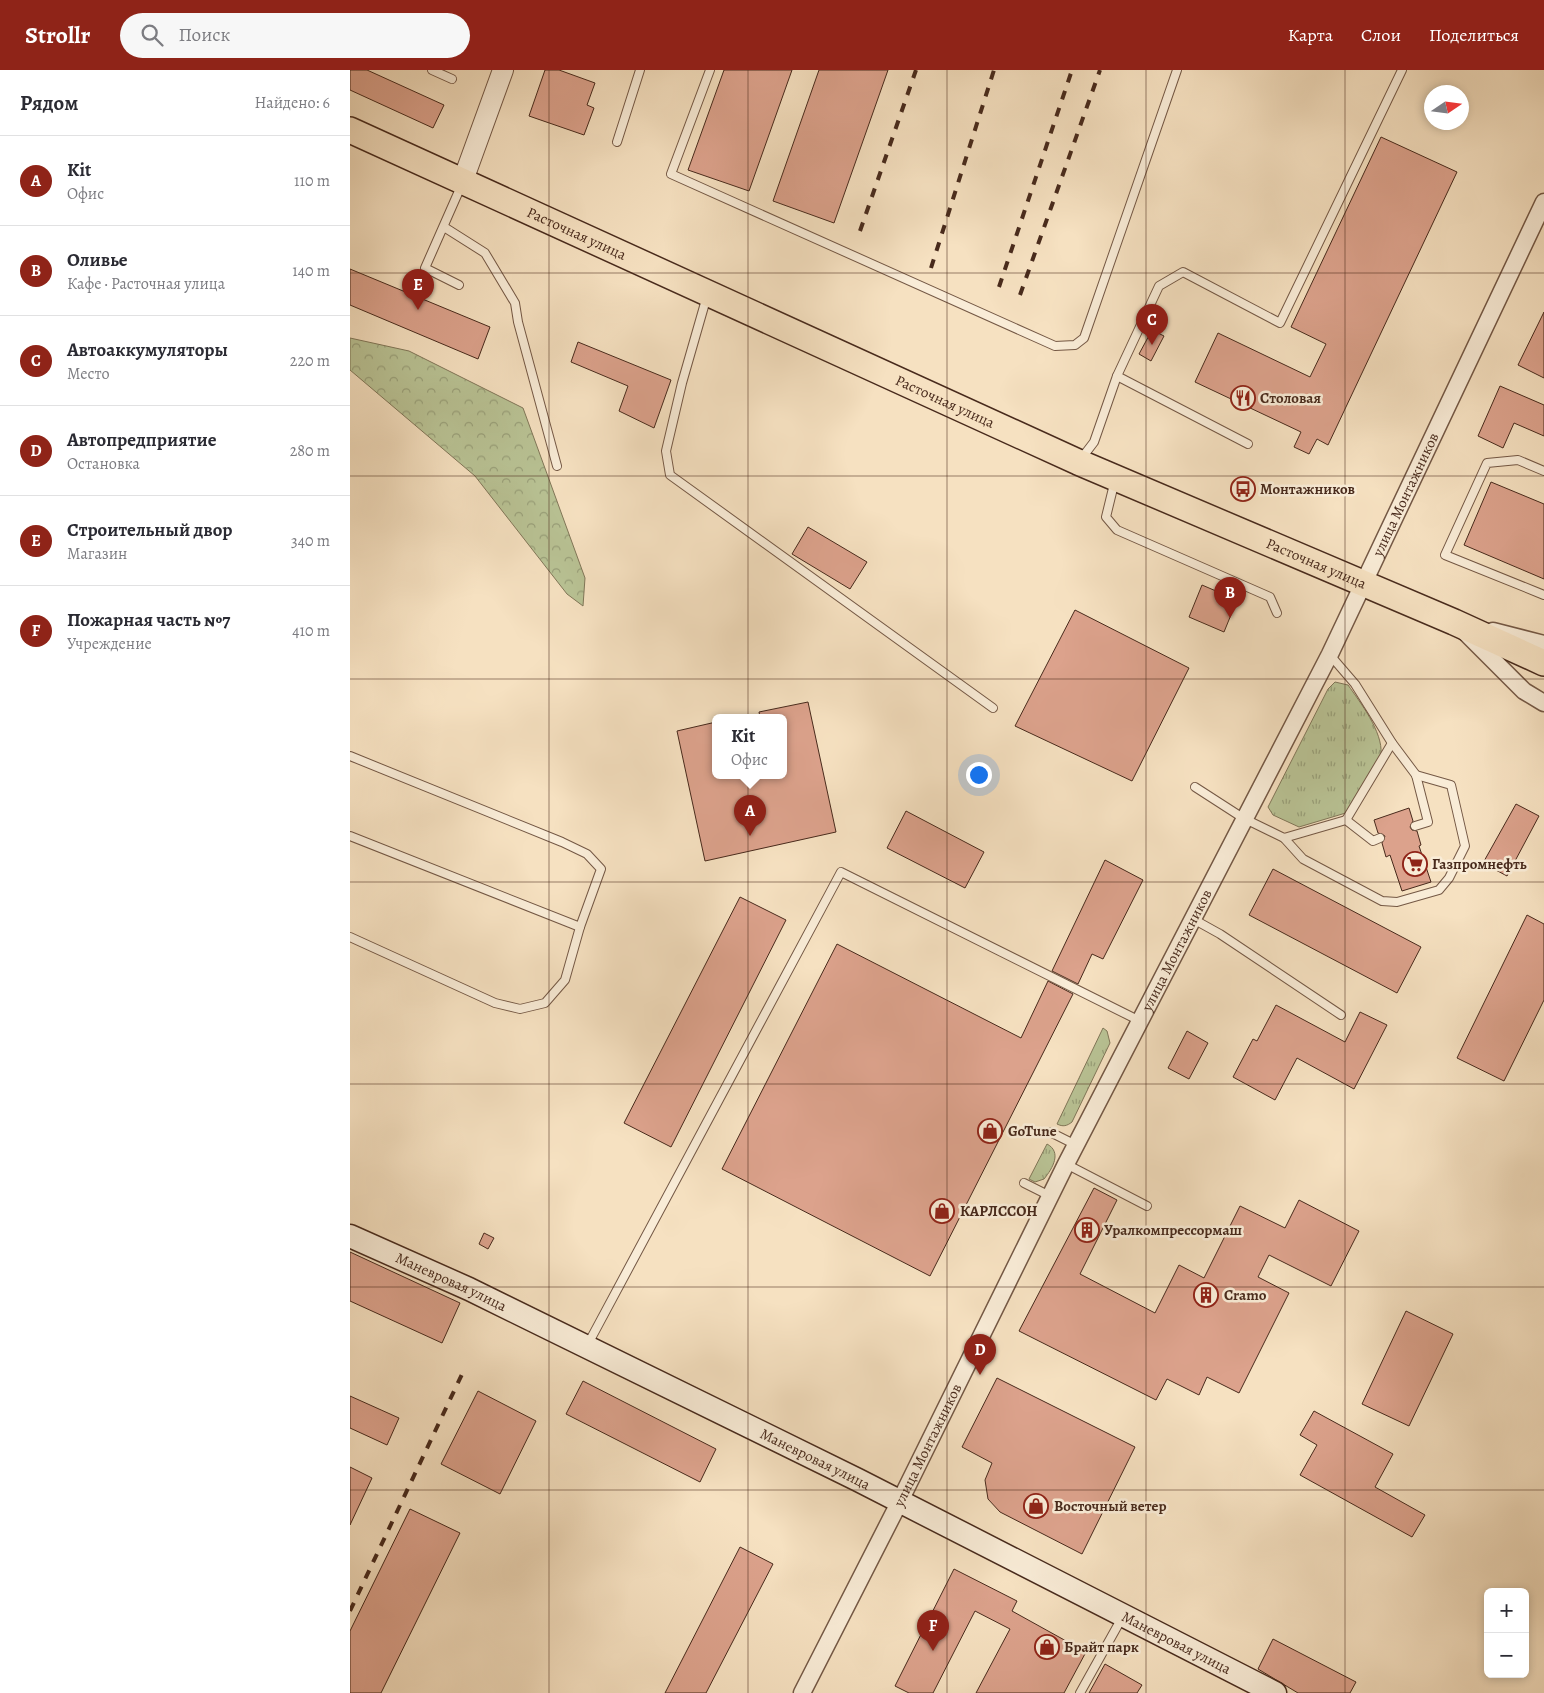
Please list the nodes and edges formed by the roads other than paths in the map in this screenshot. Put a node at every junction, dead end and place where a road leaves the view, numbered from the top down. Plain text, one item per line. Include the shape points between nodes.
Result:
1 (432, 70) edge
2 (503, 70) edge
3 (640, 70) edge
4 (710, 70) edge
5 (1177, 70) edge
6 (1402, 70) edge
7 (452, 79) dead end
8 (350, 130) edge
9 (617, 142) dead end
10 (462, 183) junction
11 (1544, 202) edge
12 (444, 227) junction
13 (459, 285) dead end
14 (708, 292) junction
15 (1117, 376) junction
16 (1248, 444) dead end
17 (1078, 462) junction
18 (557, 466) dead end
19 (1544, 472) edge
20 (1116, 478) junction
21 (1363, 582) junction
22 (1544, 595) edge
23 (1277, 613) dead end
24 (1454, 622) junction
25 (1544, 644) edge
26 (1330, 654) junction
27 (1544, 663) edge
28 (1544, 703) edge
29 (993, 708) dead end
30 (1392, 743) junction
31 (350, 756) edge
32 (1416, 775) junction
33 (1195, 787) dead end
34 (1244, 818) junction
35 (1346, 820) junction
36 (1415, 826) dead end
37 (350, 836) edge
38 (1284, 838) junction
39 (1380, 838) dead end
40 (1193, 919) junction
41 (580, 927) junction
42 (350, 937) edge
43 (1341, 1016) dead end
44 (1140, 1021) junction
45 (1050, 1132) dead end
46 (1076, 1145) junction
47 (1066, 1164) junction
48 (1024, 1183) dead end
49 (1050, 1196) junction
50 (1147, 1206) dead end
51 (350, 1236) edge
52 (586, 1346) junction
53 (900, 1501) junction
54 (1124, 1615) junction
55 (802, 1693) edge
56 (1080, 1693) edge
57 (1275, 1693) edge

1 - 7 lane
2 - 10 street
3 - 9 lane
4 - 5 lane via 671,174 1055,346 1075,345 1084,338
6 - 15 lane via 1280,323 1183,272 1159,286
8 - 10 main road, Расточная улица
10 - 12 lane
10 - 14 main road, Расточная улица
11 - 21 street, улица Монтажников
12 - 13 lane via 425,268
12 - 18 lane via 485,253 515,303
14 - 17 main road, Расточная улица
14 - 29 lane via 666,451 670,475
15 - 16 lane
15 - 17 lane via 1094,442
17 - 20 main road, Расточная улица
19 - 22 lane via 1518,460 1487,463 1445,555
20 - 21 main road, Расточная улица
20 - 23 lane via 1106,516 1117,530 1270,597
21 - 24 main road, Расточная улица
21 - 26 street, улица Монтажников
24 - 25 street
24 - 27 main road, Расточная улица
24 - 28 street via 1524,691
26 - 30 lane via 1355,684
26 - 34 street, улица Монтажников
30 - 32 lane
30 - 35 lane
31 - 41 lane via 587,854 601,869
32 - 36 lane via 1428,822
32 - 38 lane via 1451,785 1465,846 1449,878 1439,890 1397,902 1382,901 1303,859
33 - 34 lane
34 - 38 lane
34 - 40 street, улица Монтажников
35 - 38 lane
35 - 39 lane via 1373,841
37 - 41 lane
40 - 43 lane
40 - 44 street, улица Монтажников
41 - 42 lane via 565,980 545,1003 520,1009 495,1003
44 - 46 street, улица Монтажников
44 - 52 lane via 841,872
45 - 46 lane
46 - 47 street, улица Монтажников
47 - 49 street, улица Монтажников
47 - 50 lane
48 - 49 lane
49 - 53 street, улица Монтажников
51 - 52 main road, Маневровая улица
52 - 53 main road, Маневровая улица
53 - 54 main road, Маневровая улица
53 - 55 street, улица Монтажников
54 - 56 lane
54 - 57 main road, Маневровая улица

